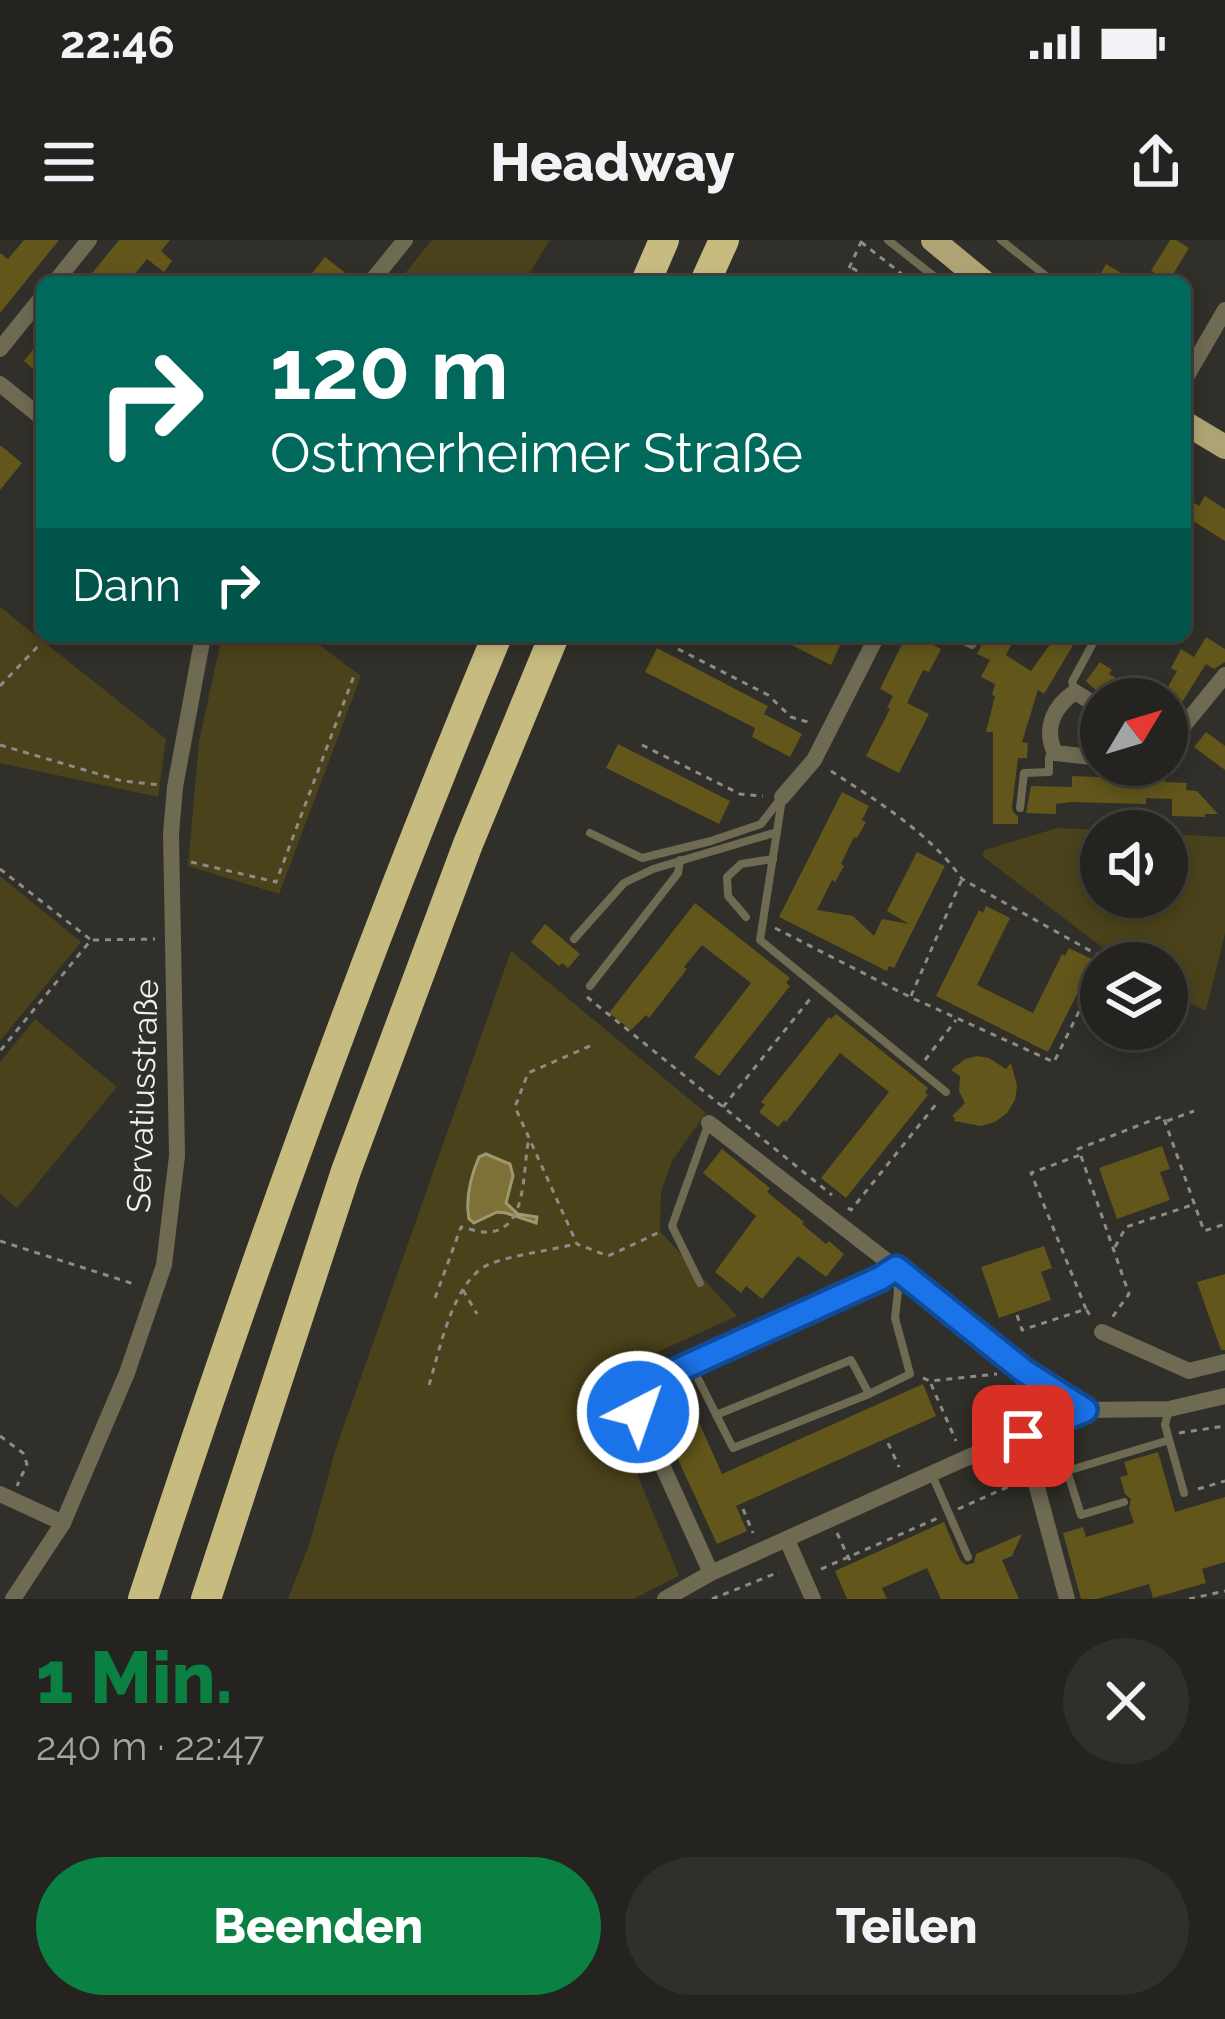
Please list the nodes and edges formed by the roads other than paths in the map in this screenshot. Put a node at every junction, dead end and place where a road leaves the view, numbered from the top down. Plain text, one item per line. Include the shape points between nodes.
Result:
1 (89, 240) edge
2 (405, 240) edge
3 (664, 240) edge
4 (724, 240) edge
5 (888, 240) edge
6 (933, 240) edge
7 (1001, 240) edge
8 (60, 276) edge
9 (376, 276) edge
10 (649, 276) edge
11 (708, 276) edge
12 (933, 276) edge
13 (977, 276) edge
14 (1046, 276) dead end
15 (36, 305) edge
16 (1225, 310) edge
17 (0, 349) edge
18 (1191, 369) edge
19 (0, 384) edge
20 (36, 413) edge
21 (1191, 426) edge
22 (1225, 447) edge
23 (202, 642) edge
24 (494, 642) edge
25 (552, 642) edge
26 (874, 642) edge
27 (1092, 645) dead end
28 (1225, 675) edge
29 (1075, 692) junction
30 (1080, 695) edge
31 (1188, 720) edge
32 (1054, 753) junction
33 (1080, 756) edge
34 (782, 797) junction
35 (1020, 808) dead end
36 (590, 832) dead end
37 (777, 832) junction
38 (772, 859) junction
39 (680, 860) junction
40 (746, 917) dead end
41 (574, 939) dead end
42 (590, 986) road end
43 (946, 1092) road end
44 (709, 1123) joint
45 (896, 1268) junction
46 (700, 1283) dead end
47 (1102, 1332) road end
48 (1225, 1362) edge
49 (690, 1364) junction
50 (869, 1394) junction
51 (1225, 1396) edge
52 (1169, 1408) junction
53 (1085, 1410) junction
54 (716, 1415) junction
55 (1023, 1436) junction
56 (1168, 1437) junction
57 (1067, 1471) junction
58 (932, 1474) junction
59 (1184, 1493) road end
60 (6, 1496) edge
61 (1124, 1502) dead end
62 (63, 1523) junction
63 (787, 1540) junction
64 (968, 1556) dead end
65 (711, 1573) junction
66 (1062, 1598) edge
67 (14, 1599) edge
68 (142, 1599) edge
69 (206, 1599) edge
70 (665, 1599) edge
71 (813, 1599) edge

1 - 8 street
2 - 9 street
3 - 10 highway
4 - 11 highway
5 - 12 lane
6 - 13 main road
7 - 14 lane
15 - 17 street
16 - 18 street
19 - 20 street
21 - 22 main road
23 - 62 street, Servatiusstraße via 176,787 177,1156 164,1265
24 - 68 highway via 296,1147
25 - 69 highway via 346,1171
26 - 34 street via 814,760
27 - 29 lane via 1072,682
28 - 31 street
29 - 30 street
29 - 32 street via 1053,714
32 - 33 street
32 - 35 lane via 1049,772 1024,773
34 - 36 lane via 761,824 642,858
34 - 37 lane
37 - 38 lane
37 - 39 lane
38 - 40 lane via 741,864 727,877 728,896
38 - 43 lane via 760,940
39 - 41 lane via 624,883
39 - 42 lane
44 - 45 street
44 - 46 lane via 672,1226
45 - 49 street
45 - 50 lane via 895,1318 910,1374
45 - 53 street
47 - 48 street via 1189,1371
49 - 54 lane
49 - 65 street via 645,1385 638,1412
50 - 54 lane via 734,1448
50 - 54 lane via 851,1360
51 - 52 street
52 - 53 street
52 - 56 lane
53 - 55 street
55 - 57 lane
55 - 58 street
55 - 66 street
56 - 57 lane
56 - 59 lane
57 - 61 lane via 1081,1515
58 - 63 street
58 - 64 lane
60 - 62 street
62 - 67 street, Servatiusstraße
63 - 65 street
63 - 71 street
65 - 70 street

